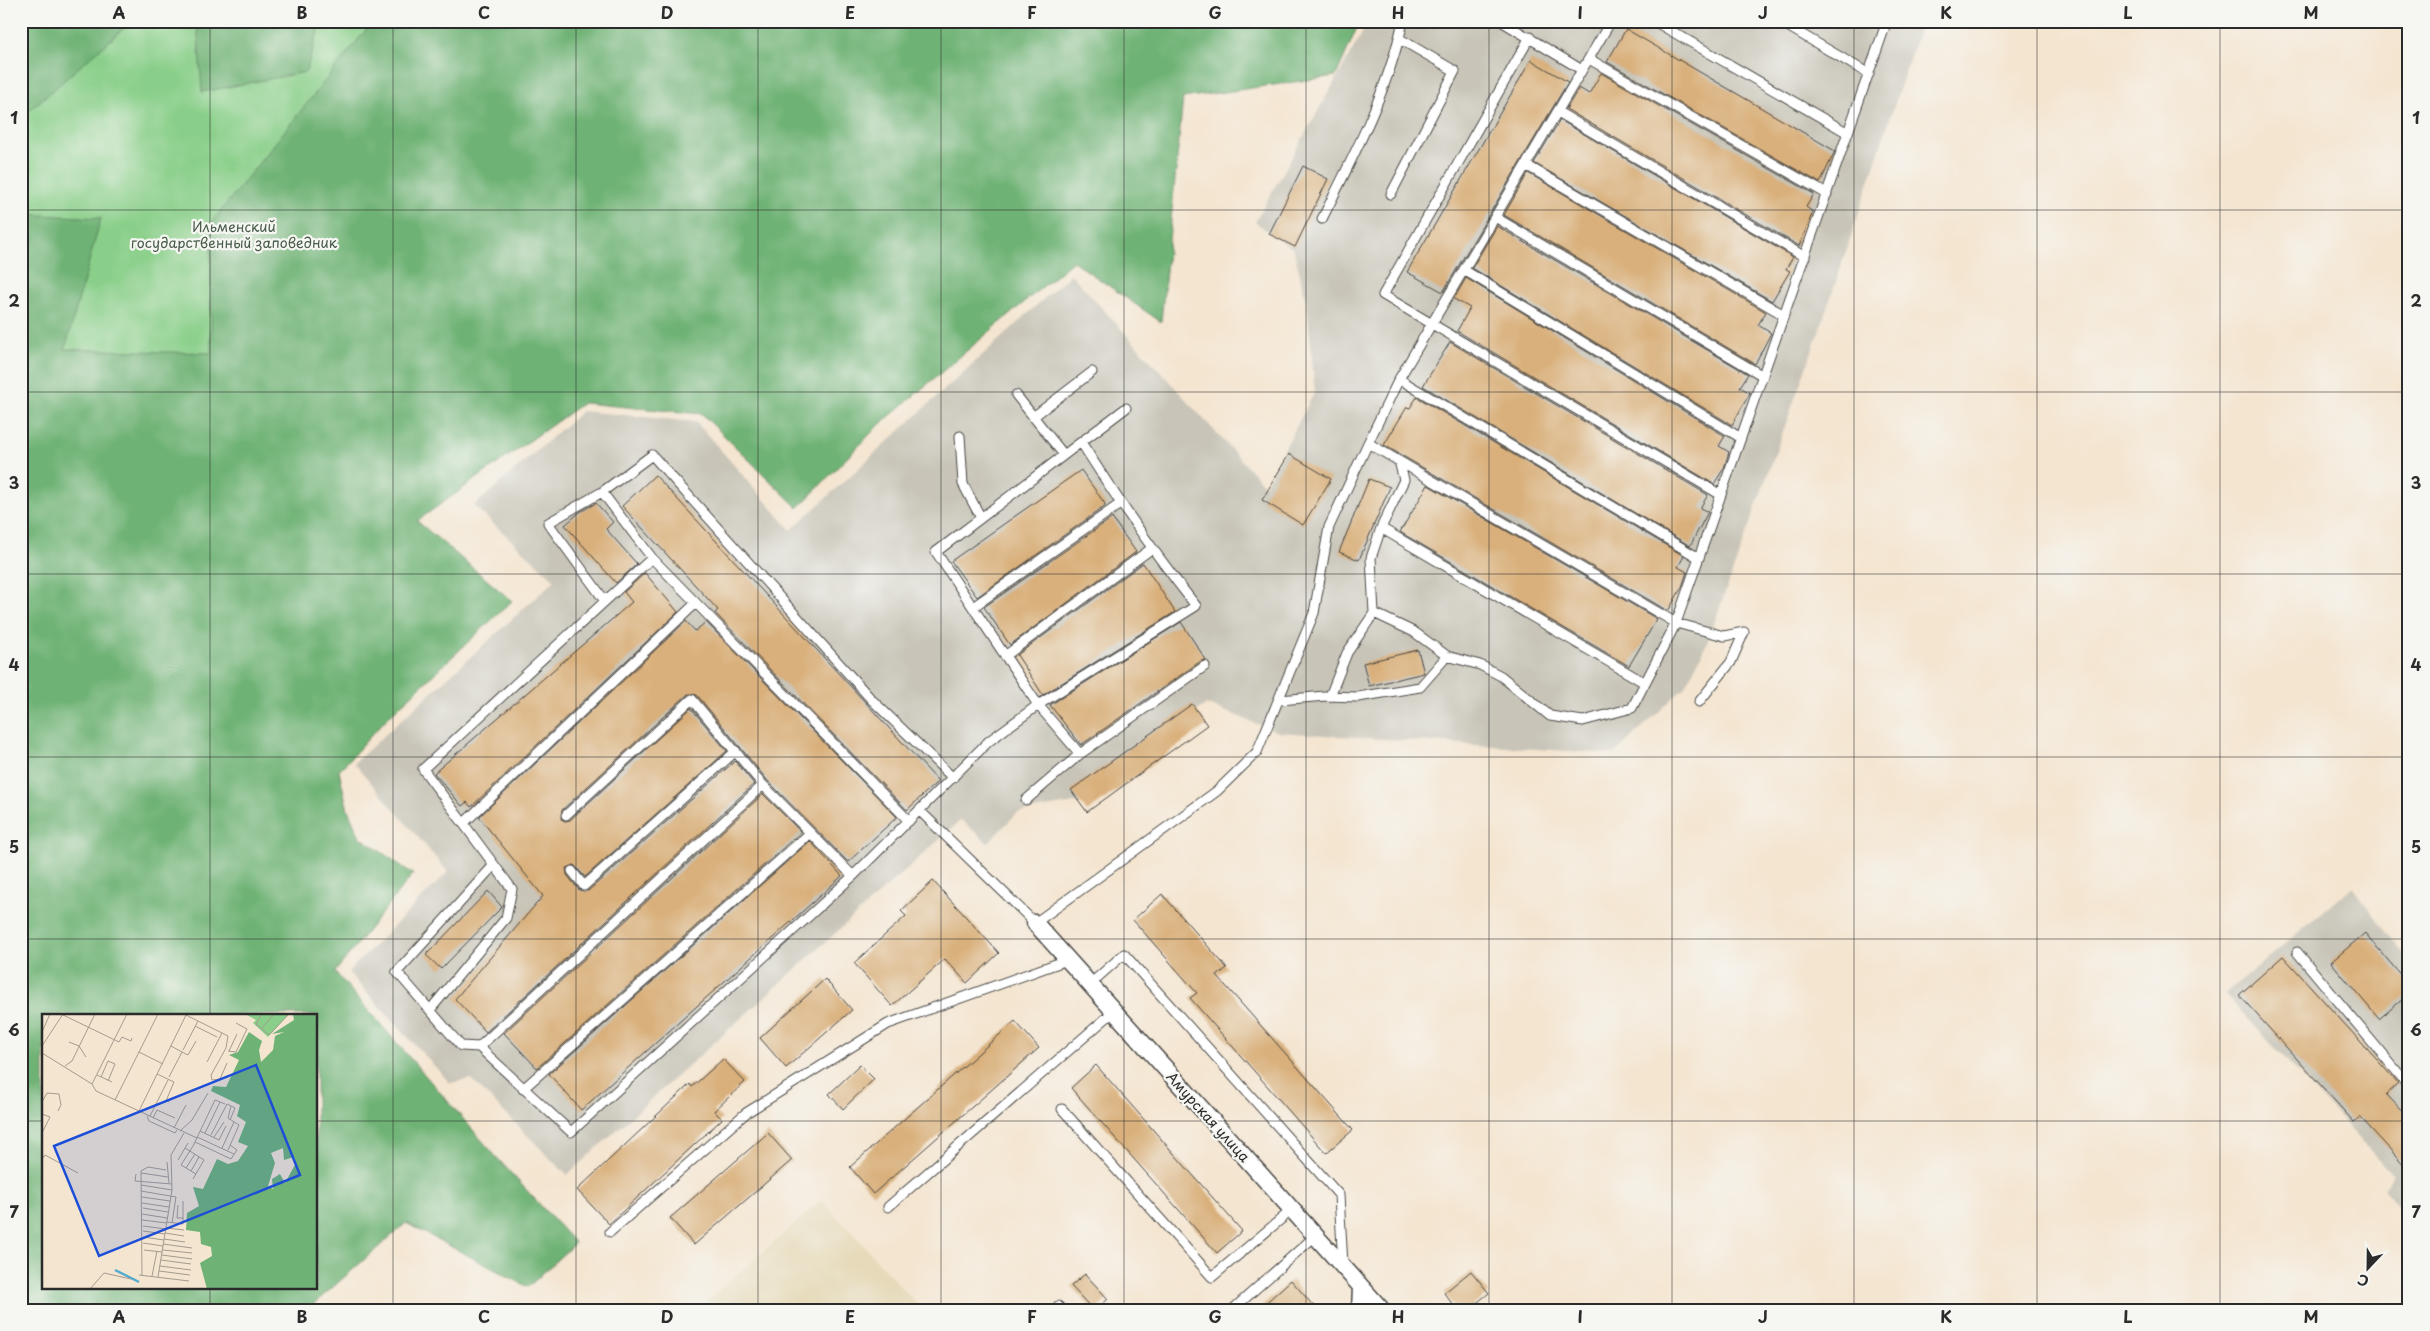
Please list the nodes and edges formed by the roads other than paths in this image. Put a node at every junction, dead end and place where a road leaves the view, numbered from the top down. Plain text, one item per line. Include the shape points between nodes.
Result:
1 (1404, 21) edge
2 (1501, 21) edge
3 (1611, 21) edge
4 (1654, 21) edge
5 (1779, 21) edge
6 (1887, 21) edge
7 (1530, 38) junction
8 (1400, 39) junction
9 (1589, 59) junction
10 (1582, 70) junction
11 (1869, 74) junction
12 (1558, 112) junction
13 (1848, 133) junction
14 (1526, 166) junction
15 (1391, 194) dead end
16 (1826, 194) junction
17 (1495, 217) junction
18 (1322, 219) dead end
19 (1805, 257) junction
20 (1464, 270) junction
21 (1784, 315) junction
22 (1432, 324) junction
23 (1092, 372) dead end
24 (1763, 376) junction
25 (1399, 379) junction
26 (1016, 395) dead end
27 (1126, 408) dead end
28 (1033, 417) junction
29 (960, 436) dead end
30 (1741, 438) junction
31 (1081, 442) junction
32 (1368, 443) junction
33 (1064, 455) junction
34 (1399, 461) junction
35 (602, 492) junction
36 (1721, 495) junction
37 (1120, 504) junction
38 (981, 518) junction
39 (1381, 528) junction
40 (1151, 549) junction
41 (652, 558) junction
42 (1699, 558) junction
43 (605, 601) junction
44 (696, 604) junction
45 (973, 607) junction
46 (1374, 613) junction
47 (1676, 623) junction
48 (1005, 656) junction
49 (1447, 656) junction
50 (1205, 666) dead end
51 (1645, 684) junction
52 (1330, 696) junction
53 (1280, 700) junction
54 (1699, 702) dead end
55 (1038, 705) junction
56 (736, 752) junction
57 (1080, 754) junction
58 (953, 778) junction
59 (763, 785) junction
60 (1026, 800) dead end
61 (920, 811) junction
62 (566, 815) dead end
63 (908, 821) junction
64 (464, 824) junction
65 (810, 833) junction
66 (494, 865) junction
67 (572, 871) dead end
68 (854, 876) junction
69 (1035, 923) junction
70 (2297, 952) dead end
71 (1067, 960) junction
72 (1089, 985) junction
73 (430, 1010) junction
74 (1113, 1012) junction
75 (479, 1046) junction
76 (2409, 1086) edge
77 (523, 1089) junction
78 (1062, 1109) dead end
79 (888, 1207) dead end
80 (1292, 1210) junction
81 (610, 1232) dead end
82 (1315, 1236) junction
83 (1343, 1267) junction
84 (1361, 1287) junction
85 (1232, 1310) edge
86 (1360, 1310) edge
87 (1382, 1310) edge

1 - 8 lane
2 - 7 lane
3 - 9 lane
4 - 13 lane
5 - 11 lane
6 - 11 lane
7 - 10 lane
7 - 22 lane via 1383,295
8 - 15 lane via 1456,71
8 - 18 lane via 1364,133
9 - 10 lane
9 - 16 lane
10 - 12 lane
11 - 13 lane
12 - 14 lane
12 - 19 lane
13 - 16 lane
14 - 17 lane
14 - 21 lane
16 - 19 lane
17 - 20 lane
17 - 24 lane
19 - 21 lane
20 - 22 lane
20 - 30 lane
21 - 24 lane
22 - 25 lane
22 - 36 lane
23 - 28 lane
24 - 30 lane
25 - 32 lane
25 - 42 lane
26 - 28 lane
27 - 31 lane
28 - 33 lane
29 - 38 lane via 963,484
30 - 36 lane
31 - 33 lane
31 - 37 lane
32 - 34 lane
32 - 53 lane via 1330,528 1314,613
33 - 38 lane
34 - 39 lane via 1404,480
34 - 47 lane
35 - 41 lane
35 - 43 lane via 548,523
35 - 58 lane via 652,455 871,699
36 - 42 lane
37 - 40 lane
37 - 45 lane
38 - 45 lane via 936,552
39 - 46 lane via 1371,558
39 - 51 lane
40 - 48 lane
40 - 55 lane via 1196,606
41 - 43 lane
41 - 44 lane
42 - 47 lane
43 - 64 lane via 423,768
44 - 63 lane
44 - 64 lane
45 - 48 lane
46 - 49 lane via 1414,632
46 - 52 lane via 1347,653
47 - 51 lane
47 - 54 lane via 1724,636 1744,632 1731,662
48 - 55 lane
49 - 51 lane via 1480,665 1501,676 1550,716 1583,721 1632,708
49 - 52 lane via 1420,687 1358,697
50 - 57 lane
52 - 53 lane
53 - 69 lane via 1257,752 1217,791
55 - 57 lane
55 - 58 lane via 989,741
56 - 59 lane
56 - 62 lane via 692,699
56 - 67 lane via 584,886
57 - 60 lane
58 - 61 lane
59 - 65 lane
59 - 75 lane
61 - 63 lane
61 - 69 lane
63 - 68 lane
64 - 66 lane
65 - 68 lane
65 - 77 lane
66 - 73 lane via 512,889 506,918
66 - 73 lane via 398,972
68 - 77 lane via 571,1132
69 - 71 street, Амурская улица
70 - 76 lane
71 - 72 street, Амурская улица
71 - 81 lane via 888,1024 746,1113
72 - 74 street, Амурская улица
72 - 83 lane via 1124,954 1339,1195
73 - 75 lane via 461,1046
74 - 79 lane
74 - 80 street, Амурская улица
75 - 77 lane
78 - 80 lane via 1212,1277
80 - 82 street, Амурская улица
82 - 83 street, Амурская улица
82 - 85 lane
83 - 84 street, Амурская улица
84 - 86 street
84 - 87 street, Амурская улица

